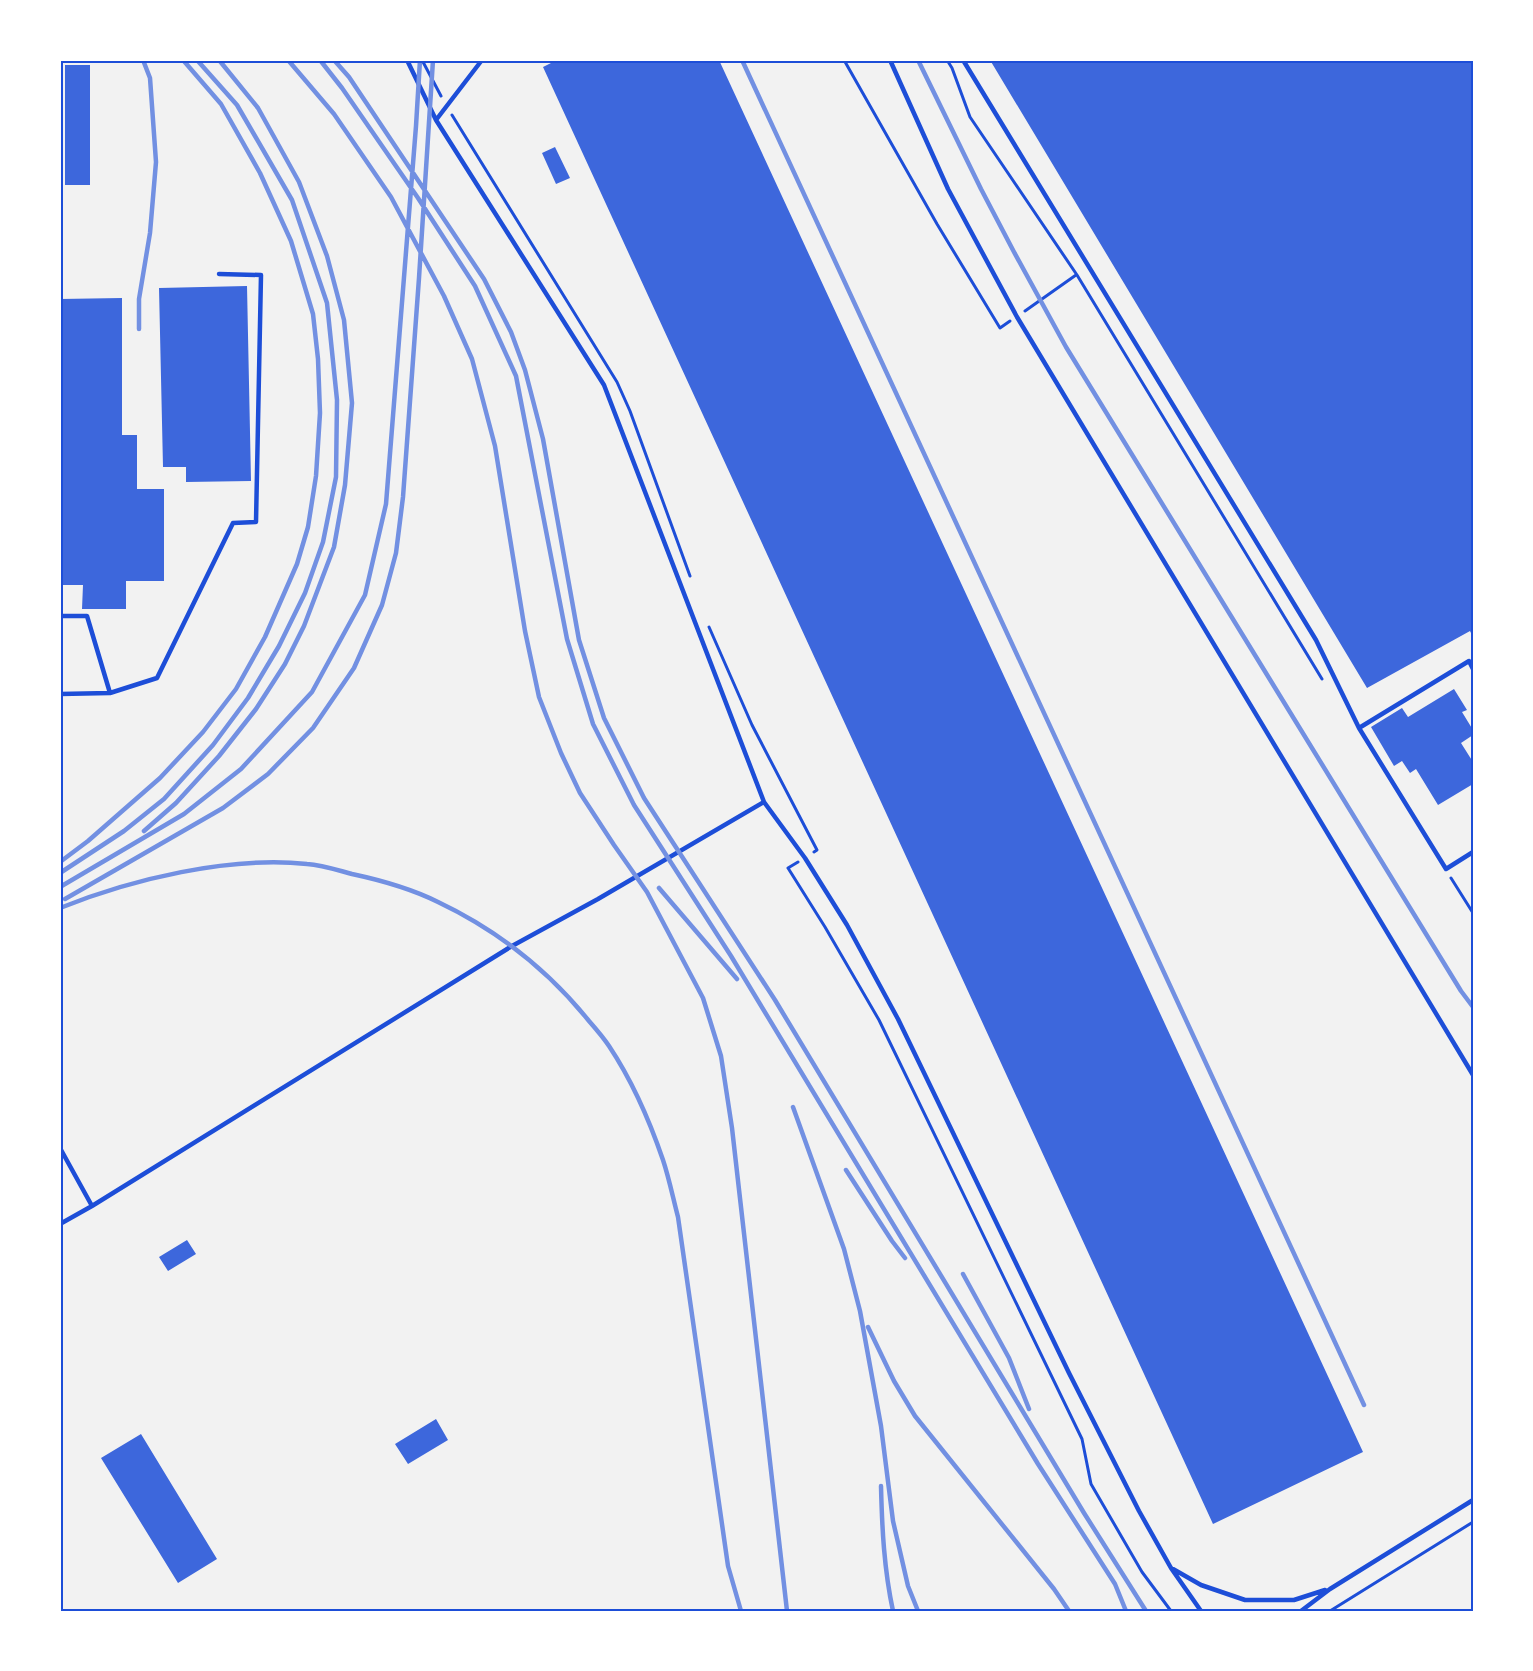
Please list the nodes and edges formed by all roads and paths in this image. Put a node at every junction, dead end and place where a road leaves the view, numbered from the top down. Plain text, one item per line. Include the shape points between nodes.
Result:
1 (407, 60) edge
2 (482, 60) edge
3 (844, 60) edge
4 (890, 60) edge
5 (947, 60) edge
6 (963, 60) edge
7 (436, 120) junction
8 (219, 274) dead end
9 (1077, 275) junction
10 (1017, 317) junction
11 (60, 616) edge
12 (1473, 669) edge
13 (1322, 679) dead end
14 (110, 693) junction
15 (60, 694) edge
16 (1359, 728) junction
17 (764, 802) junction
18 (1473, 852) edge
19 (1446, 869) junction
20 (1473, 913) edge
21 (1473, 1075) edge
22 (60, 1148) edge
23 (92, 1206) junction
24 (60, 1224) edge
25 (1473, 1500) edge
26 (1473, 1522) edge
27 (1171, 1568) junction
28 (1330, 1589) junction
29 (1201, 1611) edge
30 (1301, 1611) edge
31 (1330, 1611) edge

1 - 7 lane
2 - 7 lane
3 - 10 path via 1000,328
4 - 10 lane via 948,189
5 - 9 path via 970,117
6 - 16 lane via 1316,639
7 - 17 lane via 604,385
8 - 14 lane via 261,276 256,522 233,523 157,678
9 - 10 path
9 - 13 path
10 - 21 lane
11 - 14 lane via 87,616
12 - 16 lane via 1468,661
14 - 15 lane
16 - 19 lane
17 - 23 lane via 512,946
17 - 27 lane via 841,916 898,1019 1069,1373
18 - 19 lane
19 - 20 path
22 - 23 lane
23 - 24 lane
25 - 28 lane
26 - 31 path
27 - 28 lane via 1201,1585 1245,1600 1294,1600
27 - 29 lane
28 - 30 lane

